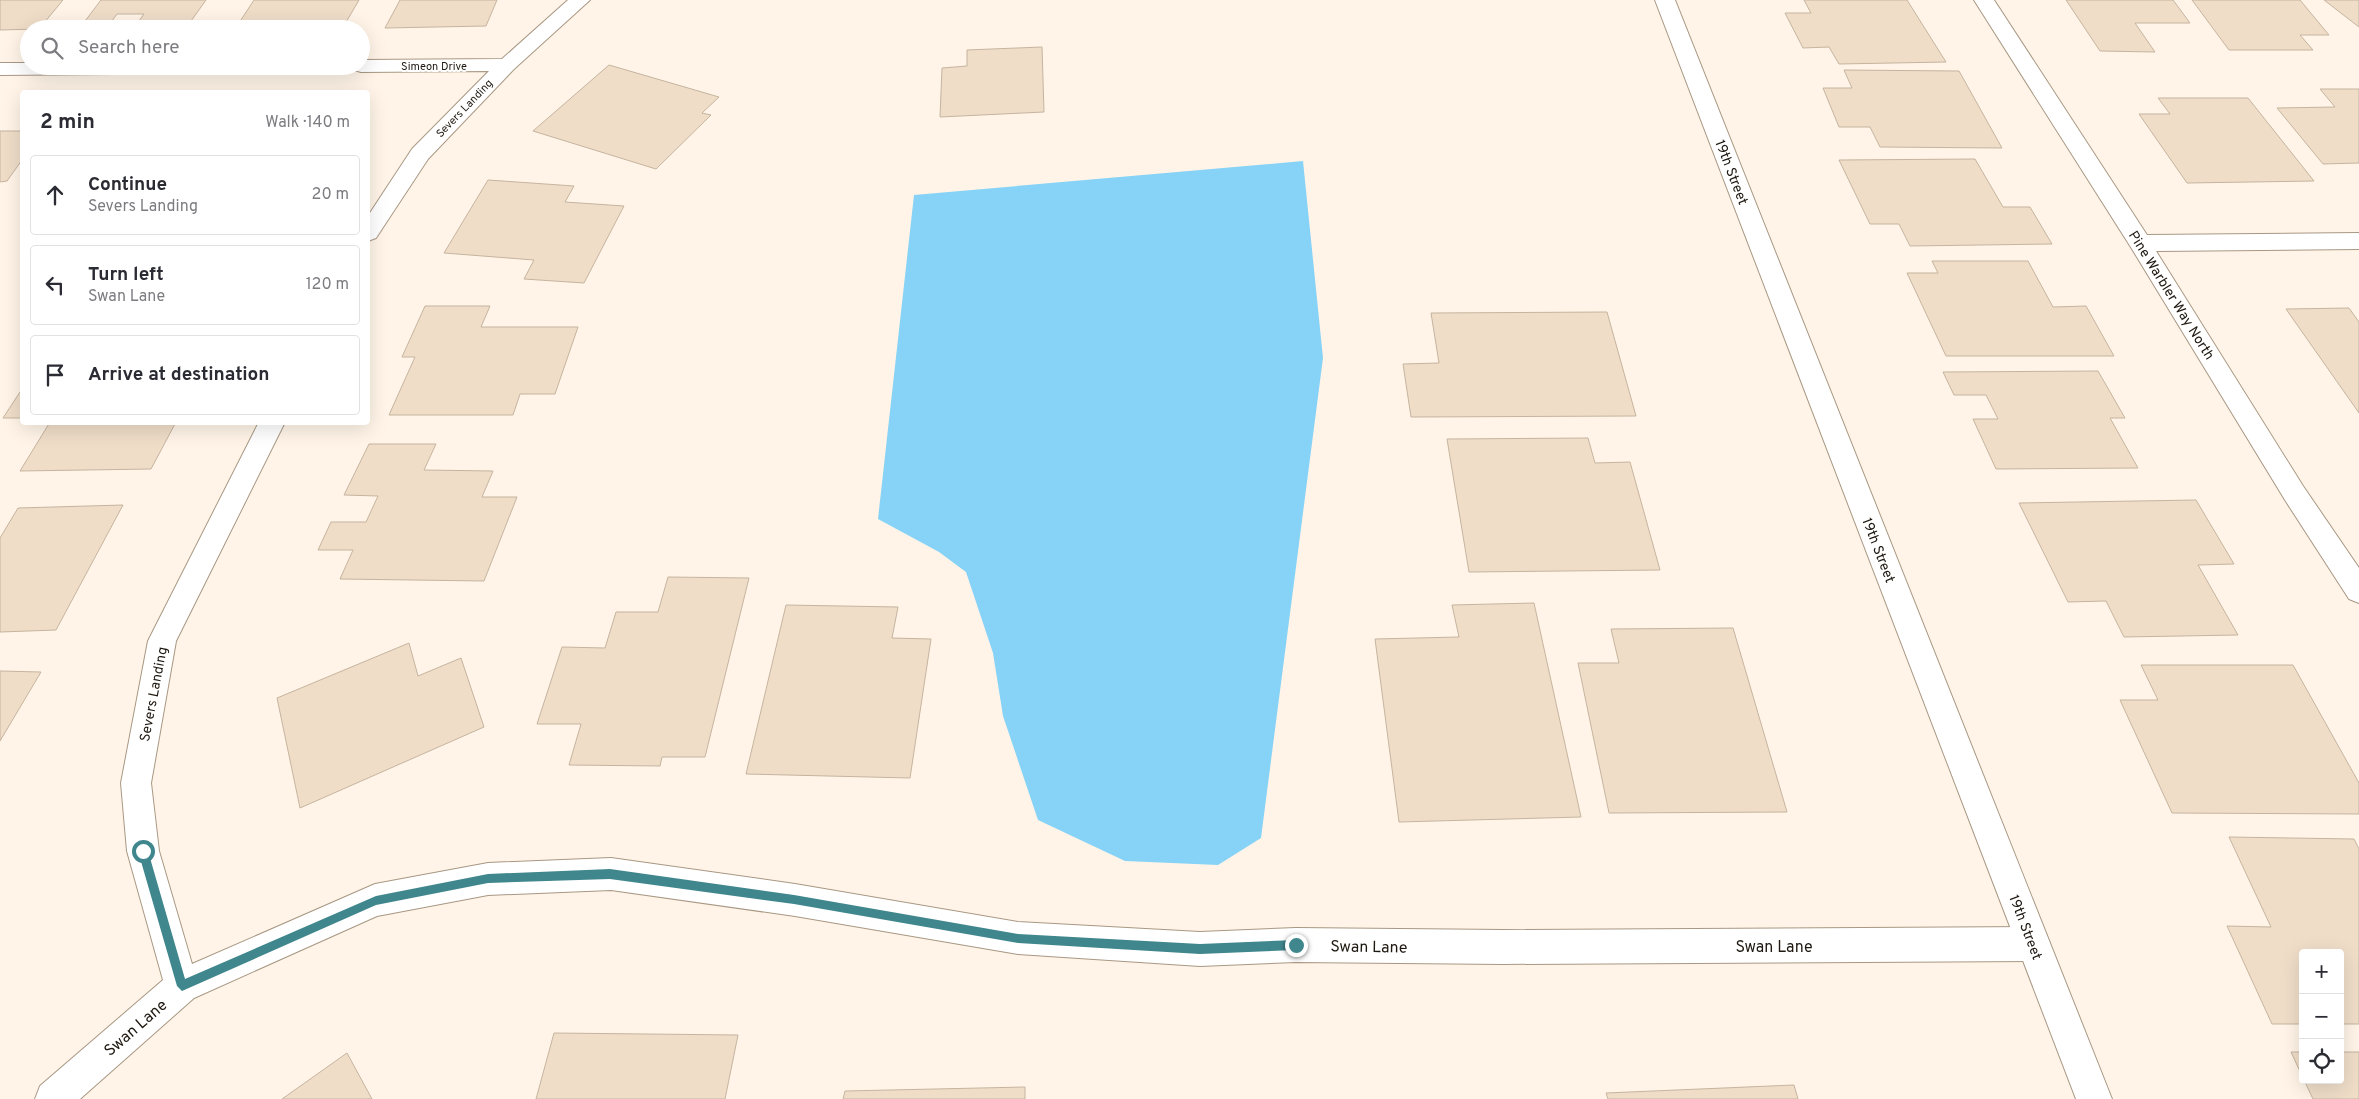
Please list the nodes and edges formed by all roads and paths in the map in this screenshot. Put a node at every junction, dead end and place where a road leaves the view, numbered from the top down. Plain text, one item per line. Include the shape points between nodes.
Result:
1 (580, 0) edge
2 (1665, 0) edge
3 (1984, 0) edge
4 (507, 65) junction
5 (370, 66) edge
6 (0, 69) edge
7 (20, 69) edge
8 (370, 230) edge
9 (2359, 241) edge
10 (2140, 243) junction
11 (270, 425) edge
12 (2359, 591) edge
13 (2033, 944) junction
14 (182, 986) junction
15 (53, 1099) edge
16 (2094, 1099) edge

1 - 4 street, Severs Landing
2 - 13 street, 19th Street
3 - 10 street, Pine Warbler Way North
4 - 5 street, Simeon Drive
4 - 8 street, Severs Landing via 420,154
6 - 7 street
9 - 10 street
10 - 12 street, Pine Warbler Way North via 2294,493
11 - 14 street, Severs Landing via 162,641 136,783 143,851
13 - 14 street, Swan Lane via 1296,945 1200,949 1018,938 794,900 610,874 488,879 376,900
13 - 16 street, 19th Street
14 - 15 street, Swan Lane

